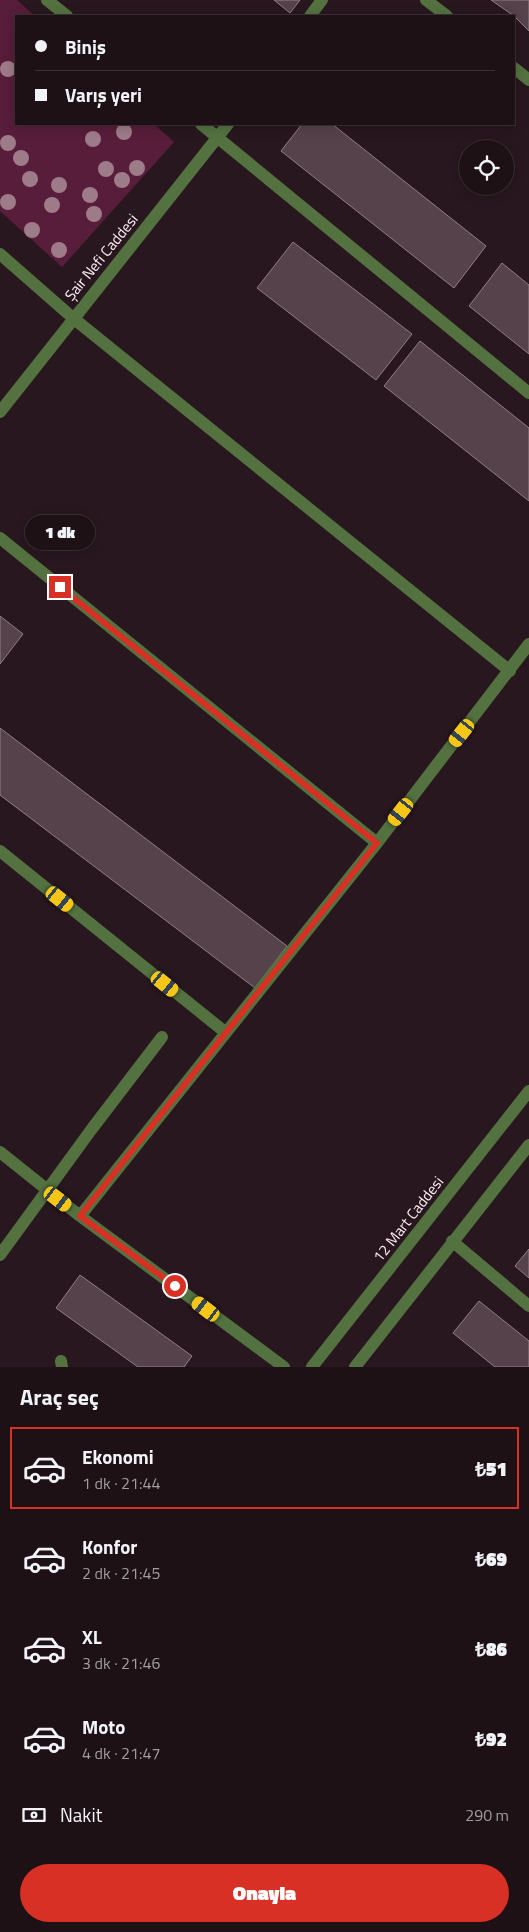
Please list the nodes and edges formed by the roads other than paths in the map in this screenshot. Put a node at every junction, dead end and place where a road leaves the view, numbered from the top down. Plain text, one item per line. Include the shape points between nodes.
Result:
1 (47, 0) edge
2 (322, 0) edge
3 (426, 0) edge
4 (66, 15) edge
5 (311, 15) edge
6 (446, 15) edge
7 (515, 69) edge
8 (529, 80) edge
9 (202, 125) edge
10 (227, 125) edge
11 (218, 137) junction
12 (0, 254) edge
13 (73, 318) junction
14 (529, 393) edge
15 (0, 412) edge
16 (0, 538) edge
17 (529, 644) edge
18 (510, 671) junction
19 (377, 843) junction
20 (0, 851) edge
21 (225, 1032) junction
22 (162, 1037) dead end
23 (529, 1091) edge
24 (529, 1145) edge
25 (0, 1152) edge
26 (47, 1190) junction
27 (80, 1216) junction
28 (452, 1242) junction
29 (0, 1255) edge
30 (529, 1306) edge
31 (284, 1367) edge
32 (312, 1367) edge
33 (355, 1367) edge

1 - 4 street
2 - 5 street
3 - 6 street
7 - 8 street
9 - 11 street
10 - 11 street, Şair Nefi Caddesi
11 - 13 street, Şair Nefi Caddesi
11 - 14 street
12 - 13 street
13 - 15 street, Şair Nefi Caddesi
13 - 18 street
16 - 19 street
17 - 18 street
18 - 19 street
19 - 21 street
20 - 21 street
21 - 27 street
22 - 26 street
23 - 32 street, 12 Mart Caddesi
24 - 28 street
25 - 26 street
26 - 27 street
26 - 29 street
27 - 31 street
28 - 30 street
28 - 33 street

